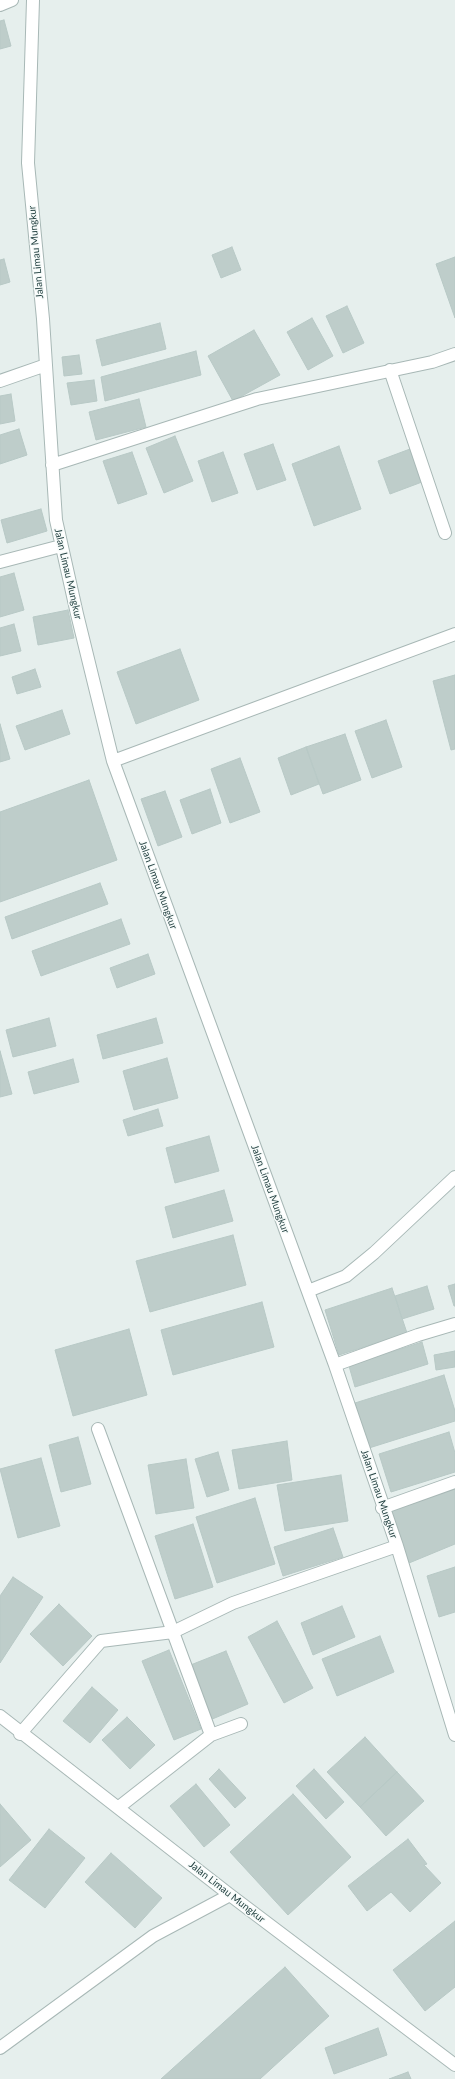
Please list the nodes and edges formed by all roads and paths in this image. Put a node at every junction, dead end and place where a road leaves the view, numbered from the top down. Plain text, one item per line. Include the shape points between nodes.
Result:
1 (12, 0) edge
2 (33, 0) edge
3 (0, 5) edge
4 (455, 354) edge
5 (46, 365) junction
6 (390, 370) junction
7 (0, 381) edge
8 (52, 464) junction
9 (445, 534) dead end
10 (61, 546) junction
11 (0, 562) edge
12 (455, 634) edge
13 (113, 761) junction
14 (455, 1177) edge
15 (308, 1292) junction
16 (455, 1324) edge
17 (335, 1365) junction
18 (98, 1428) dead end
19 (455, 1482) edge
20 (382, 1508) junction
21 (396, 1546) junction
22 (173, 1632) junction
23 (0, 1716) edge
24 (242, 1724) dead end
25 (20, 1734) junction
26 (211, 1735) junction
27 (455, 1735) edge
28 (119, 1807) junction
29 (230, 1895) junction
30 (0, 2048) edge
31 (455, 2066) edge

1 - 3 street
2 - 5 street, Jalan Limau Mungkur via 28,163
4 - 6 street via 432,362
5 - 7 street
5 - 8 street, Jalan Limau Mungkur
6 - 8 street via 257,399
6 - 9 street
8 - 10 street, Jalan Limau Mungkur via 56,520
10 - 11 street
10 - 13 street, Jalan Limau Mungkur
12 - 13 street
13 - 15 street, Jalan Limau Mungkur
14 - 15 street via 346,1276
15 - 17 street, Jalan Limau Mungkur
16 - 17 street
17 - 20 street, Jalan Limau Mungkur
18 - 22 street
19 - 20 street
20 - 21 street, Jalan Limau Mungkur
21 - 22 street via 233,1604
21 - 27 street, Jalan Limau Mungkur
22 - 25 street via 101,1641
22 - 26 street
23 - 25 street, Jalan Limau Mungkur
24 - 26 street
25 - 28 street, Jalan Limau Mungkur
26 - 28 street
28 - 29 street, Jalan Limau Mungkur
29 - 30 street via 153,1936
29 - 31 street, Jalan Limau Mungkur

